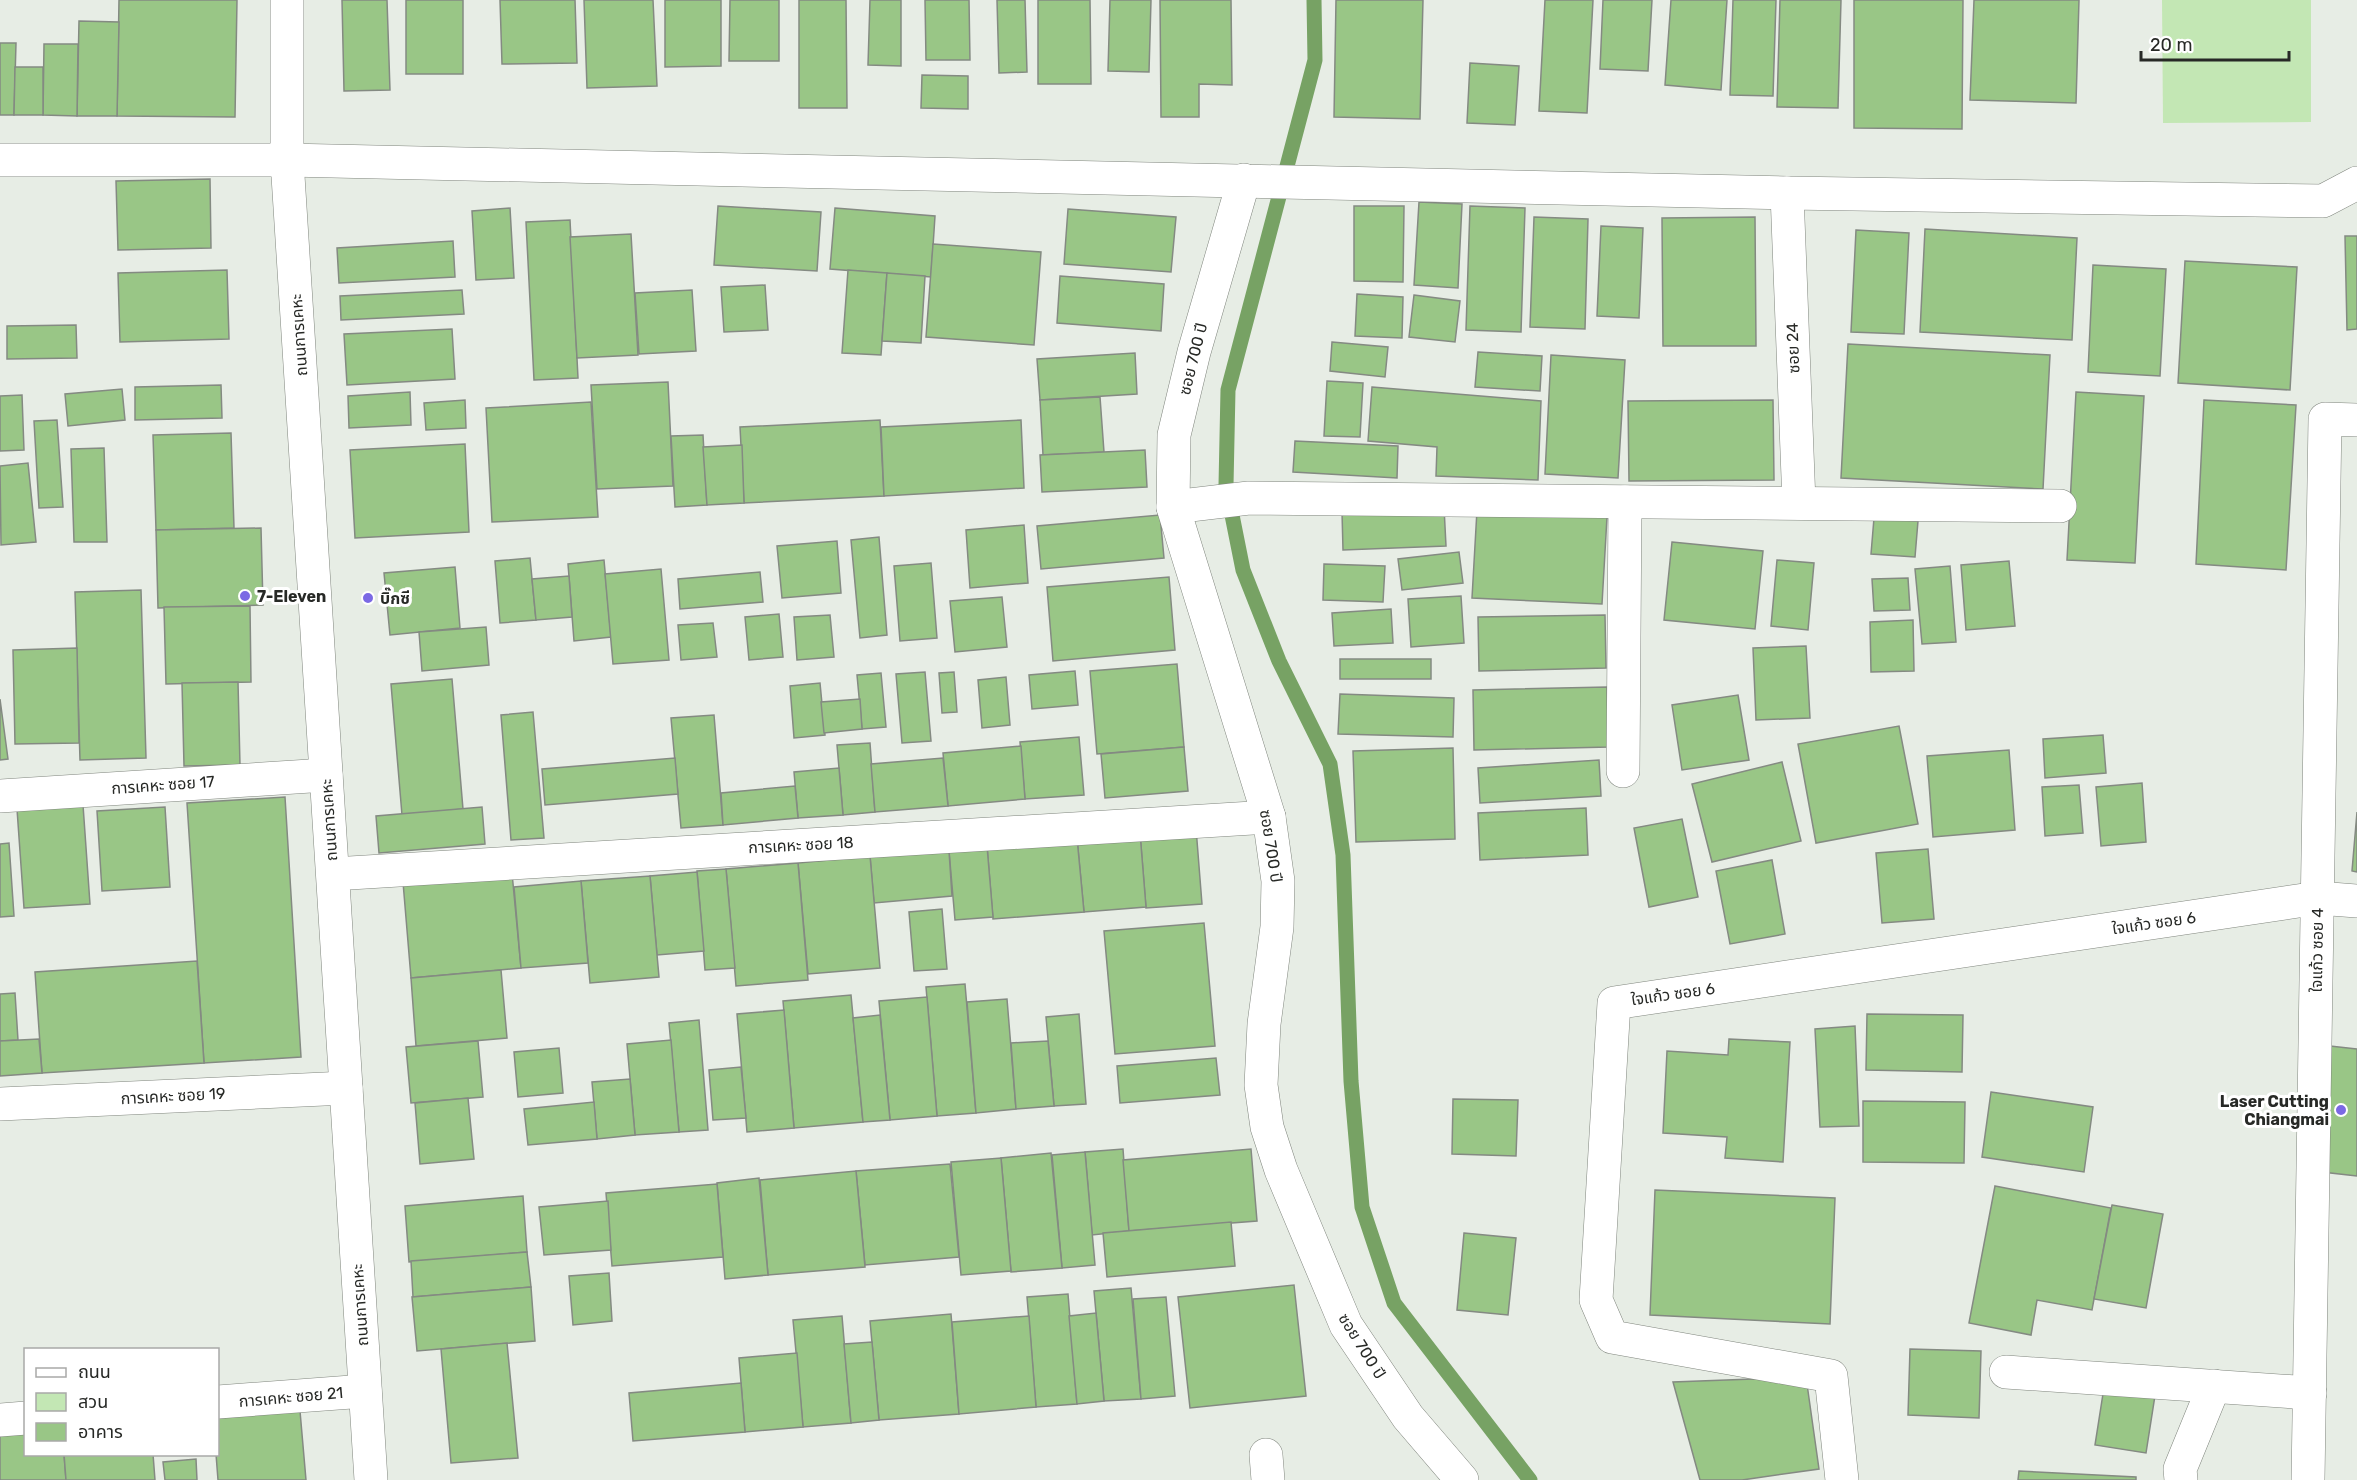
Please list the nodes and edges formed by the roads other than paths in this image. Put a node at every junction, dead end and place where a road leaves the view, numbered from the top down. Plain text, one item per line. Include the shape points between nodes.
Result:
1 (287, 0) edge
2 (0, 160) edge
3 (287, 160) junction
4 (1244, 180) junction
5 (2357, 183) edge
6 (1787, 193) junction
7 (2357, 420) edge
8 (1625, 502) junction
9 (1799, 503) junction
10 (2060, 506) dead end
11 (1173, 507) junction
12 (1623, 771) dead end
13 (326, 775) junction
14 (0, 796) edge
15 (1269, 817) junction
16 (333, 874) junction
17 (2318, 898) junction
18 (2357, 902) edge
19 (346, 1088) junction
20 (0, 1104) edge
21 (2006, 1372) dead end
22 (2214, 1386) junction
23 (365, 1391) junction
24 (2310, 1393) junction
25 (219, 1402) edge
26 (24, 1418) edge
27 (0, 1420) edge
28 (371, 1480) edge
29 (1462, 1480) edge
30 (1842, 1480) edge
31 (2181, 1480) edge
32 (2308, 1480) edge

1 - 3 street, ถนนการเคหะ
2 - 3 street
3 - 4 street
3 - 13 street, ถนนการเคหะ
4 - 6 street
4 - 11 street, ซอย 700 ปี via 1174,435
5 - 6 street via 2323,201
6 - 9 street, ซอย 24
7 - 17 street, ใจแก้ว ซอย 4 via 2325,419
8 - 9 street
8 - 11 street via 1249,498
8 - 12 street
9 - 10 street
11 - 15 street, ซอย 700 ปี
13 - 14 street, การเคหะ ซอย 17
13 - 16 street, ถนนการเคหะ
15 - 16 street, การเคหะ ซอย 18
15 - 29 street, ซอย 700 ปี via 1278,881 1261,1085 1267,1126 1281,1170 1346,1325 1407,1417
16 - 19 street, ถนนการเคหะ
17 - 18 street
17 - 24 street, ใจแก้ว ซอย 4
17 - 30 street, ใจแก้ว ซอย 6 via 1614,1003 1596,1300 1612,1337 1831,1376
19 - 20 street, การเคหะ ซอย 19
19 - 23 street, ถนนการเคหะ
21 - 22 street
22 - 24 street
22 - 31 street via 2180,1469
23 - 25 street, การเคหะ ซอย 21
23 - 28 street, ถนนการเคหะ
24 - 32 street, ใจแก้ว ซอย 4
26 - 27 street

